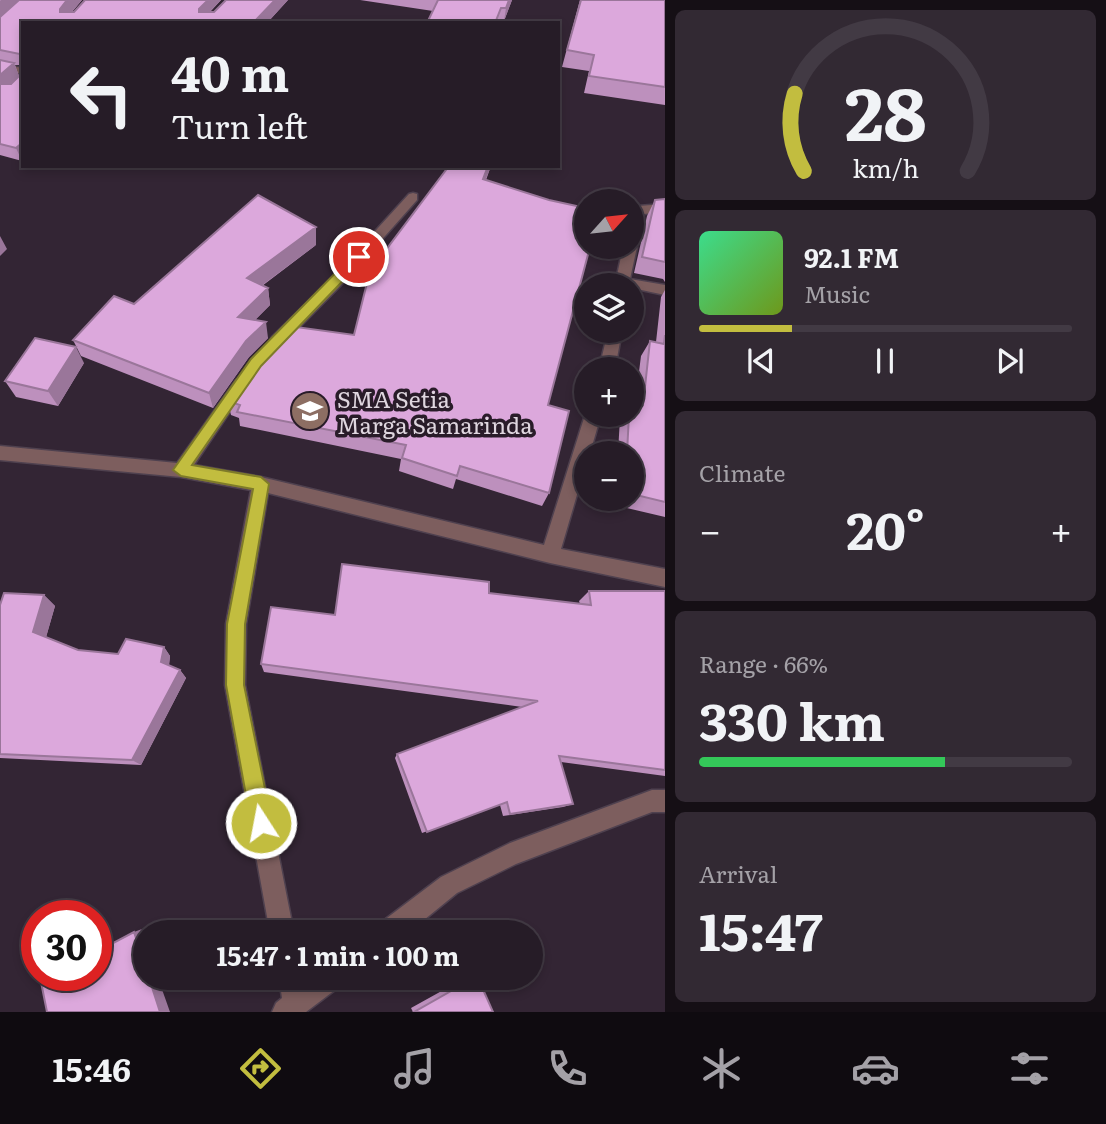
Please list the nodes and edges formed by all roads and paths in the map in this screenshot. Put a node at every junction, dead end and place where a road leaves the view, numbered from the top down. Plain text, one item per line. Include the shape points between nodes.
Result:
1 (0, 67) edge
2 (21, 71) edge
3 (413, 197) dead end
4 (665, 208) edge
5 (644, 210) edge
6 (644, 287) edge
7 (665, 290) edge
8 (265, 353) edge
9 (248, 373) edge
10 (589, 427) edge
11 (0, 453) edge
12 (181, 470) junction
13 (261, 484) junction
14 (550, 555) junction
15 (665, 578) edge
16 (665, 801) edge
17 (280, 920) edge
18 (405, 920) edge
19 (291, 990) edge
20 (314, 990) edge
21 (290, 1008) edge

1 - 2 street
3 - 8 street
4 - 5 street
6 - 7 street
9 - 12 street
10 - 14 street
11 - 12 street
12 - 13 street
13 - 14 street
13 - 17 street via 236,624 235,685
14 - 15 street
16 - 18 street via 652,801 510,855 449,885
19 - 21 street
20 - 21 street

